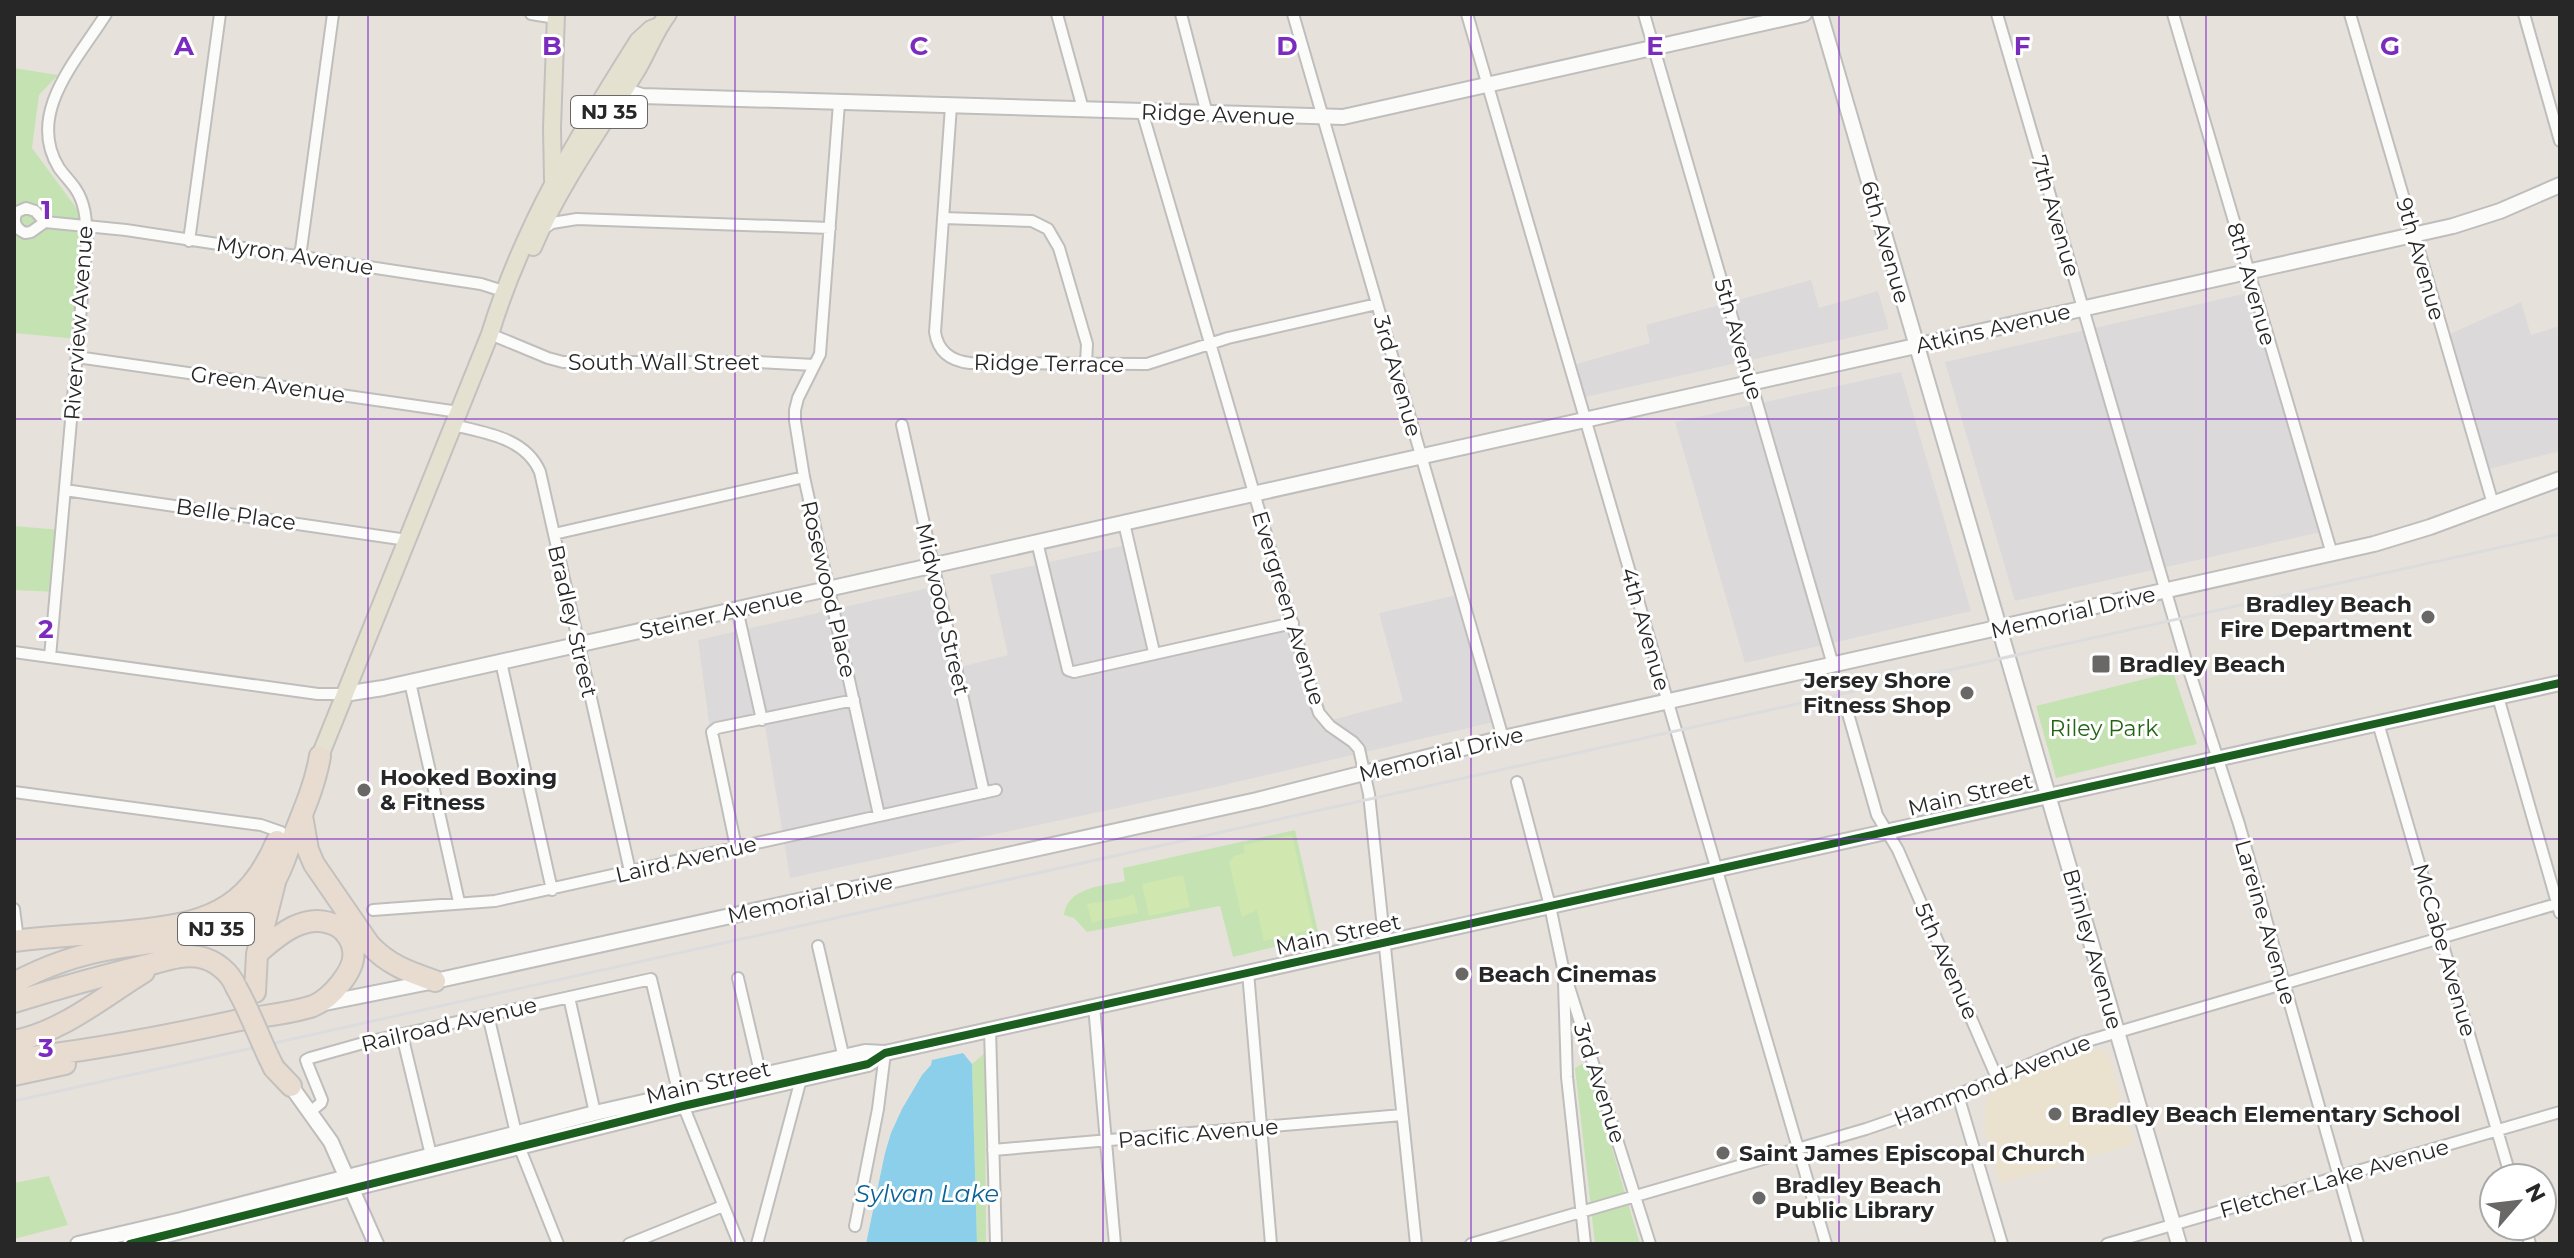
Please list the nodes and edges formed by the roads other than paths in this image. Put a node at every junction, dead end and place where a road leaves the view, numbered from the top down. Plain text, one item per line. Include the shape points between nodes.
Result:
1 (106, 14) edge
2 (220, 14) edge
3 (333, 14) edge
4 (531, 14) edge
5 (1057, 14) edge
6 (1181, 14) edge
7 (1293, 14) edge
8 (1467, 14) edge
9 (1644, 14) edge
10 (1804, 14) edge
11 (1820, 14) edge
12 (1997, 14) edge
13 (2173, 14) edge
14 (2350, 14) edge
15 (2524, 14) edge
16 (556, 16) edge
17 (663, 20) edge
18 (1653, 47) junction
19 (1487, 84) junction
20 (623, 90) junction
21 (839, 103) junction
22 (951, 106) junction
23 (1083, 109) junction
24 (1142, 111) junction
25 (1207, 114) junction
26 (1323, 117) junction
27 (552, 128) junction
28 (2560, 141) edge
29 (2560, 185) edge
30 (556, 190) junction
31 (943, 218) junction
32 (577, 219) junction
33 (45, 222) dead end
34 (537, 224) junction
35 (87, 225) junction
36 (830, 228) junction
37 (2414, 234) junction
38 (189, 241) junction
39 (300, 257) junction
40 (2248, 271) junction
41 (503, 291) junction
42 (1377, 304) junction
43 (2082, 308) junction
44 (490, 334) junction
45 (1211, 344) junction
46 (1917, 345) junction
47 (77, 357) junction
48 (1086, 363) junction
49 (814, 365) junction
50 (1751, 382) junction
51 (456, 418) junction
52 (1586, 420) junction
53 (902, 425) dead end
54 (1422, 456) junction
55 (804, 477) junction
56 (2560, 479) edge
57 (65, 490) junction
58 (1254, 494) junction
59 (2493, 504) junction
60 (1124, 523) junction
61 (554, 534) junction
62 (407, 540) junction
63 (1037, 542) junction
64 (2332, 554) junction
65 (933, 565) junction
66 (828, 589) junction
67 (2167, 597) junction
68 (737, 609) junction
69 (1293, 623) junction
70 (2000, 629) junction
71 (579, 644) junction
72 (14, 652) edge
73 (1154, 652) junction
74 (2007, 654) joint
75 (50, 657) junction
76 (501, 662) junction
77 (1833, 665) junction
78 (410, 682) junction
79 (2560, 683) edge
80 (344, 694) junction
81 (2498, 697) junction
82 (854, 700) junction
83 (1667, 702) junction
84 (1847, 710) dead end
85 (762, 720) junction
86 (2378, 723) junction
87 (1503, 738) junction
88 (320, 756) junction
89 (2217, 758) junction
90 (1365, 773) junction
91 (1517, 782) dead end
92 (996, 790) dead end
93 (14, 792) edge
94 (984, 793) junction
95 (2048, 795) junction
96 (302, 814) junction
97 (879, 815) junction
98 (1887, 831) junction
99 (281, 832) junction
100 (736, 847) junction
101 (1717, 869) junction
102 (630, 871) junction
103 (275, 881) junction
104 (552, 890) junction
105 (459, 902) junction
106 (1550, 906) junction
107 (2559, 907) edge
108 (14, 909) edge
109 (373, 910) dead end
110 (2441, 937) junction
111 (16, 940) edge
112 (1383, 942) junction
113 (818, 946) dead end
114 (257, 954) junction
115 (158, 963) junction
116 (1563, 968) junction
117 (1248, 972) junction
118 (738, 978) dead end
119 (435, 981) junction
120 (14, 983) edge
121 (2283, 984) junction
122 (246, 989) junction
123 (569, 997) junction
124 (14, 1002) edge
125 (316, 1005) junction
126 (1094, 1006) junction
127 (488, 1015) junction
128 (990, 1029) junction
129 (2117, 1032) junction
130 (402, 1035) junction
131 (152, 1039) junction
132 (14, 1041) edge
133 (885, 1053) junction
134 (14, 1059) edge
135 (845, 1062) junction
136 (14, 1075) edge
137 (761, 1076) junction
138 (1997, 1078) junction
139 (801, 1079) junction
140 (291, 1086) joint
141 (1958, 1095) junction
142 (681, 1101) junction
143 (310, 1112) junction
144 (2560, 1112) edge
145 (595, 1113) junction
146 (1402, 1115) junction
147 (1261, 1128) junction
148 (2497, 1130) junction
149 (517, 1141) junction
150 (1107, 1141) junction
151 (1798, 1148) junction
152 (993, 1150) junction
153 (431, 1155) junction
154 (2506, 1162) edge
155 (2339, 1176) junction
156 (350, 1182) junction
157 (1636, 1196) junction
158 (723, 1206) junction
159 (1581, 1212) junction
160 (2174, 1225) junction
161 (855, 1226) dead end
162 (186, 1231) edge
163 (78, 1244) edge
164 (130, 1244) edge
165 (376, 1244) edge
166 (558, 1244) edge
167 (629, 1244) edge
168 (739, 1244) edge
169 (757, 1244) edge
170 (996, 1244) edge
171 (1115, 1244) edge
172 (1271, 1244) edge
173 (1416, 1244) edge
174 (1471, 1244) edge
175 (1585, 1244) edge
176 (1650, 1244) edge
177 (1826, 1244) edge
178 (2002, 1244) edge
179 (2107, 1244) edge
180 (2179, 1244) edge
181 (2358, 1244) edge

1 - 35 street, Riverview Avenue via 55,94 48,118 52,154 79,194
2 - 38 street
3 - 39 street
4 - 16 street
5 - 23 street
6 - 25 street
7 - 26 street, 3rd Avenue
8 - 19 street, 4th Avenue
9 - 18 street, 5th Avenue
10 - 18 street, Ridge Avenue
11 - 46 street, 6th Avenue
12 - 43 street, 7th Avenue
13 - 40 street, 8th Avenue
14 - 37 street, 9th Avenue
15 - 28 street
16 - 27 main road
17 - 20 main road, NJ 35
17 - 30 main road, NJ 35 via 638,41
18 - 19 street, Ridge Avenue
18 - 50 street, 5th Avenue
19 - 26 street, Ridge Avenue
19 - 52 street, 4th Avenue
20 - 21 street, Ridge Avenue via 642,96
20 - 30 main road, NJ 35
21 - 22 street, Ridge Avenue
21 - 36 street
22 - 23 street, Ridge Avenue
22 - 31 street, Ridge Terrace
23 - 24 street, Ridge Avenue
24 - 25 street, Ridge Avenue
24 - 45 street, Evergreen Avenue
25 - 26 street, Ridge Avenue
26 - 42 street, 3rd Avenue
27 - 30 main road
27 - 34 main road
29 - 37 street, Atkins Avenue via 2486,216
30 - 32 street via 562,210
30 - 34 main road
31 - 48 street via 1032,221 1048,229 1059,248 1087,344
31 - 48 street, Ridge Terrace via 935,332 944,354 970,363
32 - 34 street
32 - 36 street
33 - 35 street, Myron Avenue
34 - 41 main road, NJ 35
34 - 44 main road, NJ 35 via 513,296
35 - 38 street, Myron Avenue
35 - 47 street, Riverview Avenue
36 - 49 street via 822,337
37 - 40 street, Atkins Avenue
37 - 59 street, 9th Avenue
38 - 39 street, Myron Avenue
39 - 41 street, Myron Avenue
40 - 43 street, Atkins Avenue
40 - 64 street, 8th Avenue
41 - 44 main road, NJ 35
42 - 45 street, Ridge Terrace
42 - 54 street, 3rd Avenue
43 - 46 street, Atkins Avenue
43 - 67 street, 7th Avenue
44 - 49 street, South Wall Street via 563,362
44 - 51 main road, NJ 35
45 - 48 street, Ridge Terrace via 1147,364
45 - 58 street, Evergreen Avenue
46 - 50 street, Atkins Avenue
46 - 70 street, 6th Avenue
47 - 51 street, Green Avenue
47 - 57 street, Riverview Avenue
49 - 55 street, Rosewood Place via 795,410
50 - 52 street, Atkins Avenue
50 - 77 street, 5th Avenue
51 - 61 street, Bradley Street via 530,454 540,472
51 - 62 main road, NJ 35
52 - 54 street, Atkins Avenue
52 - 83 street, 4th Avenue
53 - 65 street, Midwood Street
54 - 58 street, Steiner Avenue
54 - 87 street, 3rd Avenue
55 - 61 street
55 - 66 street, Rosewood Place
56 - 59 street, Memorial Drive
57 - 62 street, Belle Place
57 - 75 street, Riverview Avenue
58 - 60 street, Steiner Avenue
58 - 69 street, Evergreen Avenue
59 - 64 street, Memorial Drive
60 - 63 street, Steiner Avenue
60 - 73 street
61 - 71 street, Bradley Street
62 - 80 main road, NJ 35
63 - 65 street, Steiner Avenue
63 - 73 street via 1068,670
64 - 67 street, Memorial Drive
65 - 66 street, Steiner Avenue
65 - 94 street, Midwood Street
66 - 68 street, Steiner Avenue
66 - 82 street, Rosewood Place
67 - 70 street, Memorial Drive
67 - 89 street, Lareine Avenue
68 - 71 street, Steiner Avenue
68 - 85 street
69 - 73 street
69 - 90 street, Evergreen Avenue via 1319,713 1359,749
70 - 74 street, 6th Avenue
70 - 77 street, Memorial Drive
71 - 76 street, Steiner Avenue
71 - 102 street, Bradley Street
72 - 75 street, Steiner Avenue
74 - 95 street, Brinley Avenue
75 - 80 street, Steiner Avenue
76 - 78 street, Steiner Avenue
76 - 104 street
77 - 83 street, Memorial Drive
78 - 80 street, Steiner Avenue
78 - 105 street
79 - 81 street, Main Street
80 - 88 main road, NJ 35
81 - 86 street, Main Street
81 - 107 street
82 - 85 street
82 - 97 street, Rosewood Place
83 - 87 street, Memorial Drive
83 - 101 street, 4th Avenue
84 - 98 street, 5th Avenue via 1877,815
85 - 100 street via 712,732
86 - 89 street, Main Street
86 - 110 street, McCabe Avenue
87 - 90 street, Memorial Drive
88 - 96 highway, NJ 35
88 - 99 highway, NJ 35
89 - 95 street, Main Street
89 - 121 street, Lareine Avenue
90 - 112 street, Evergreen Avenue
90 - 119 street, Memorial Drive
91 - 106 street, 3rd Avenue
92 - 94 street, Laird Avenue
93 - 99 street
94 - 97 street, Laird Avenue
95 - 98 street, Main Street
95 - 129 street, Brinley Avenue
96 - 103 highway, NJ 35
96 - 119 highway via 314,864 369,944 399,968
97 - 100 street, Laird Avenue
98 - 101 street, Main Street
98 - 138 street, 5th Avenue
99 - 111 highway, NJ 35 via 252,885 204,918 172,927
100 - 102 street, Laird Avenue
101 - 106 street, Main Street
101 - 151 street, 4th Avenue
102 - 104 street, Laird Avenue
103 - 114 highway
103 - 120 highway, NJ 35 via 240,916 207,933 83,955
104 - 105 street, Laird Avenue
105 - 109 street, Laird Avenue
106 - 112 street, Main Street
106 - 116 street, 3rd Avenue
107 - 110 street, Hammond Avenue
108 - 111 street
110 - 121 street, Hammond Avenue
110 - 148 street, McCabe Avenue
112 - 117 street, Main Street
112 - 146 street, Evergreen Avenue
113 - 135 street
114 - 122 highway
114 - 125 highway via 303,923 324,921 341,928 353,948 353,964 344,980
115 - 122 highway via 189,956 207,959
115 - 124 highway
115 - 132 highway via 50,1029
116 - 157 street, 3rd Avenue
116 - 159 street via 1567,1077
117 - 126 street, Main Street
117 - 147 street
118 - 137 street
119 - 125 street, Memorial Drive
121 - 129 street, Hammond Avenue
121 - 155 street, Lareine Avenue
122 - 140 highway
123 - 127 street, Railroad Avenue
123 - 142 street, Railroad Avenue via 651,979
123 - 145 street
125 - 131 highway
126 - 128 street, Main Street
126 - 150 street
127 - 130 street, Railroad Avenue
127 - 149 street
128 - 133 street, Main Street
128 - 152 street
129 - 138 street, Hammond Avenue
129 - 160 street, Brinley Avenue
130 - 143 street, Railroad Avenue via 306,1060 322,1100
130 - 153 street
131 - 134 highway
131 - 136 highway via 107,1055
133 - 135 street, Main Street via 865,1052
133 - 161 street
135 - 137 street, Main Street
135 - 139 street, Main Street
137 - 142 street, Main Street
138 - 141 street, Hammond Avenue
139 - 142 street, Main Street
139 - 169 street
140 - 143 street
141 - 151 street, Hammond Avenue
141 - 178 street
142 - 145 street, Main Street
142 - 149 street, Main Street
142 - 158 street
143 - 156 street
144 - 148 street, Fletcher Lake Avenue
145 - 149 street, Main Street
146 - 147 street, Pacific Avenue
146 - 173 street, Evergreen Avenue
147 - 150 street, Pacific Avenue
147 - 172 street
148 - 154 street, McCabe Avenue
148 - 155 street, Fletcher Lake Avenue
149 - 153 street, Main Street
149 - 156 street, Main Street
149 - 166 street
150 - 152 street, Pacific Avenue
150 - 171 street
151 - 157 street, Hammond Avenue
151 - 177 street, 4th Avenue
152 - 170 street
153 - 156 street, Main Street
155 - 160 street, Fletcher Lake Avenue
155 - 181 street, Lareine Avenue
156 - 162 street, Main Street
156 - 165 street
157 - 159 street, Hammond Avenue
157 - 176 street, 3rd Avenue
158 - 167 street
158 - 168 street
159 - 174 street, Hammond Avenue
159 - 175 street
160 - 179 street, Fletcher Lake Avenue
160 - 180 street, Brinley Avenue
162 - 163 street, Main Street
162 - 164 street, Main Street

